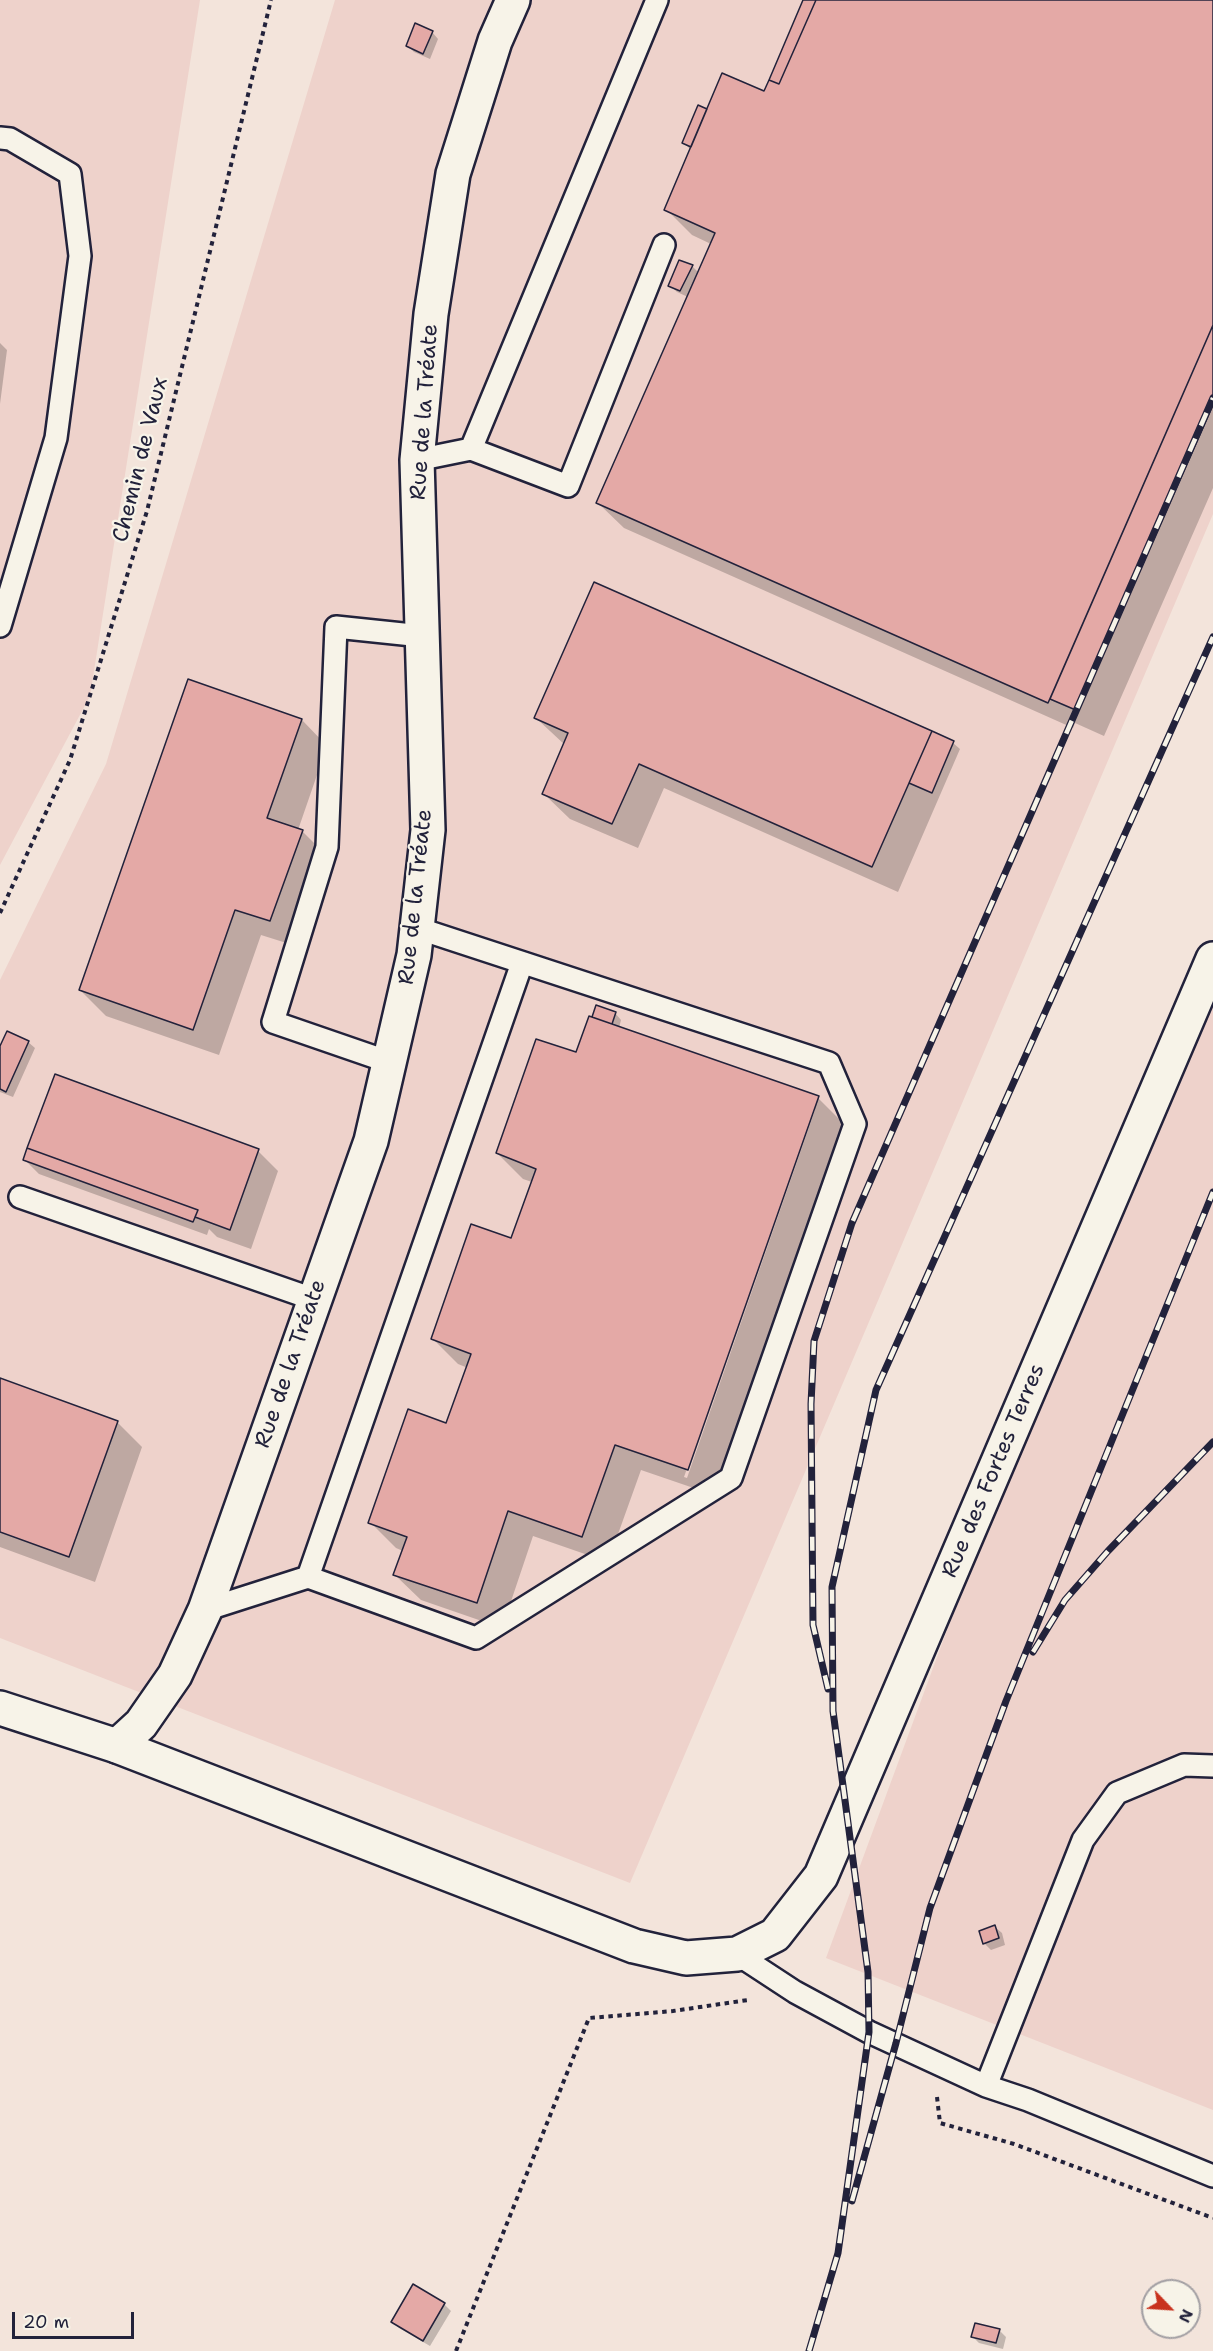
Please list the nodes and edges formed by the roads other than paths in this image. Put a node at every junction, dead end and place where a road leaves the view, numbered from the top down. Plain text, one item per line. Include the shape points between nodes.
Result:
1 (513, 0) edge
2 (657, 0) edge
3 (0, 138) edge
4 (664, 244) dead end
5 (471, 449) junction
6 (417, 460) junction
7 (0, 626) edge
8 (422, 636) junction
9 (417, 928) junction
10 (1213, 958) edge
11 (522, 963) junction
12 (389, 1062) junction
13 (20, 1197) dead end
14 (313, 1299) junction
15 (308, 1577) junction
16 (205, 1610) junction
17 (0, 1708) edge
18 (117, 1746) junction
19 (1213, 1766) edge
20 (737, 1954) junction
21 (986, 2086) junction
22 (1213, 2176) edge

1 - 6 street, Rue de la Tréate via 495,41 453,174 431,314
2 - 5 lane
3 - 7 lane via 10,139 70,174 80,256 56,438
4 - 5 lane via 568,486
5 - 6 lane
6 - 8 street, Rue de la Tréate
8 - 9 street, Rue de la Tréate via 428,830
8 - 12 lane via 336,627 327,847 273,1022
9 - 11 lane
9 - 12 street, Rue de la Tréate
10 - 20 street, Rue des Fortes Terres via 821,1876 774,1935
11 - 15 lane
11 - 15 lane via 829,1063 855,1124 731,1478 476,1638
12 - 14 street, Rue de la Tréate via 371,1141
13 - 14 lane
14 - 16 street, Rue de la Tréate
15 - 16 lane
16 - 18 street, Rue de la Tréate via 175,1675 141,1724
17 - 18 street
18 - 20 street via 634,1946 686,1958
19 - 21 lane via 1184,1765 1118,1793 1083,1840
20 - 21 lane via 795,1992 869,2032
21 - 22 lane

